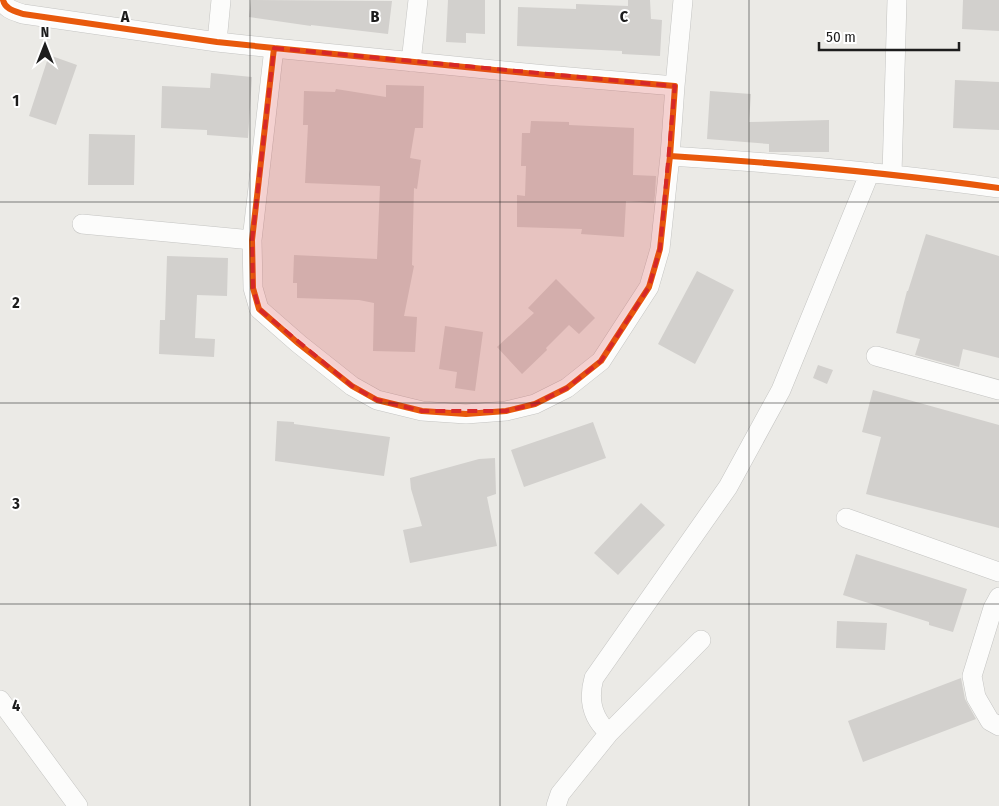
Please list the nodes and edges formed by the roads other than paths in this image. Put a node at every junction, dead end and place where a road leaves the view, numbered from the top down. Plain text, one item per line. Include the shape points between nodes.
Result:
1 (3, 0) edge
2 (221, 0) edge
3 (418, 0) edge
4 (683, 0) edge
5 (897, 0) edge
6 (217, 42) junction
7 (274, 48) junction
8 (411, 62) junction
9 (675, 86) junction
10 (670, 156) junction
11 (870, 172) junction
12 (892, 174) junction
13 (999, 188) edge
14 (82, 224) dead end
15 (252, 240) junction
16 (876, 356) dead end
17 (999, 390) edge
18 (846, 518) dead end
19 (999, 572) edge
20 (999, 597) edge
21 (701, 640) dead end
22 (0, 700) edge
23 (999, 726) edge
24 (609, 733) junction
25 (78, 806) edge
26 (556, 806) edge

1 - 6 street via 10,10 22,14
2 - 6 street
3 - 8 street
4 - 9 street
5 - 12 street
6 - 7 street
7 - 8 street
7 - 15 street
8 - 9 street
9 - 10 street
10 - 11 street
10 - 15 street via 660,249 649,287 601,361 566,388 535,404 506,411 466,414 422,411 377,400 352,386 259,309 253,288
11 - 12 street
11 - 24 street via 781,390 733,479 594,678 590,691 592,704 597,720
12 - 13 street
14 - 15 street
16 - 17 street
18 - 19 street
20 - 23 street via 972,676 976,697 990,721
21 - 24 street
22 - 25 street
24 - 26 street via 560,794

